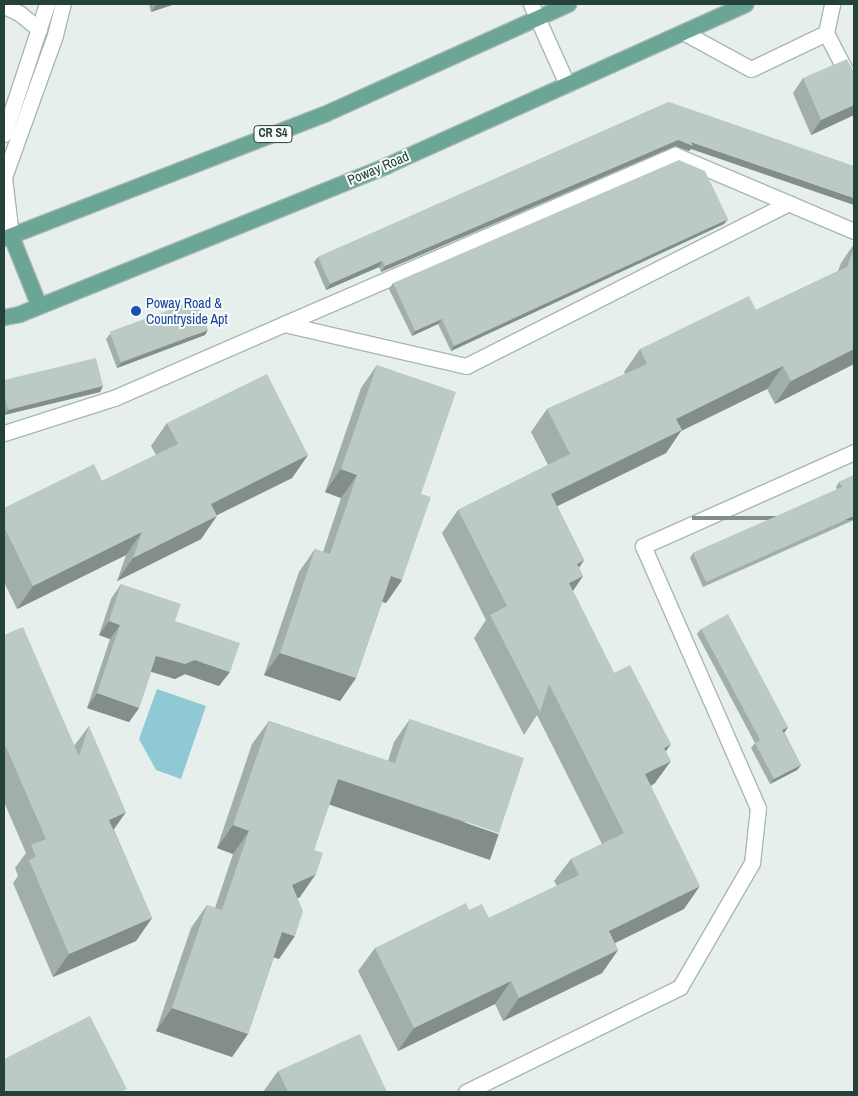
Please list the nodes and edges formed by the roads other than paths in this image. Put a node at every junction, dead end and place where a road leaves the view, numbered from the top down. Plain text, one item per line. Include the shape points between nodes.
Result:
1 (47, 4) edge
2 (63, 4) edge
3 (531, 4) edge
4 (568, 4) edge
5 (746, 4) edge
6 (832, 4) edge
7 (4, 6) edge
8 (538, 18) junction
9 (39, 30) junction
10 (683, 32) junction
11 (826, 33) junction
12 (568, 84) junction
13 (854, 87) edge
14 (4, 134) edge
15 (4, 176) edge
16 (788, 203) junction
17 (854, 231) edge
18 (8, 237) edge
19 (39, 306) junction
20 (4, 317) edge
21 (284, 324) junction
22 (4, 433) edge
23 (854, 452) edge
24 (466, 1092) edge

1 - 9 street
2 - 15 street
3 - 8 street
4 - 8 main road, CR S4
5 - 10 main road, Poway Road
6 - 11 street
7 - 9 street via 19,13
8 - 12 street
8 - 18 main road, CR S4 via 324,114
9 - 14 street
10 - 11 street via 751,69
10 - 12 main road, Poway Road
11 - 13 street
12 - 19 main road, Poway Road via 387,165
15 - 18 street
16 - 17 street
16 - 21 street via 466,366
16 - 21 street via 675,155
18 - 19 main road
19 - 20 main road, Poway Road
21 - 22 street via 114,398
23 - 24 street via 644,546 758,808 752,863 680,987

